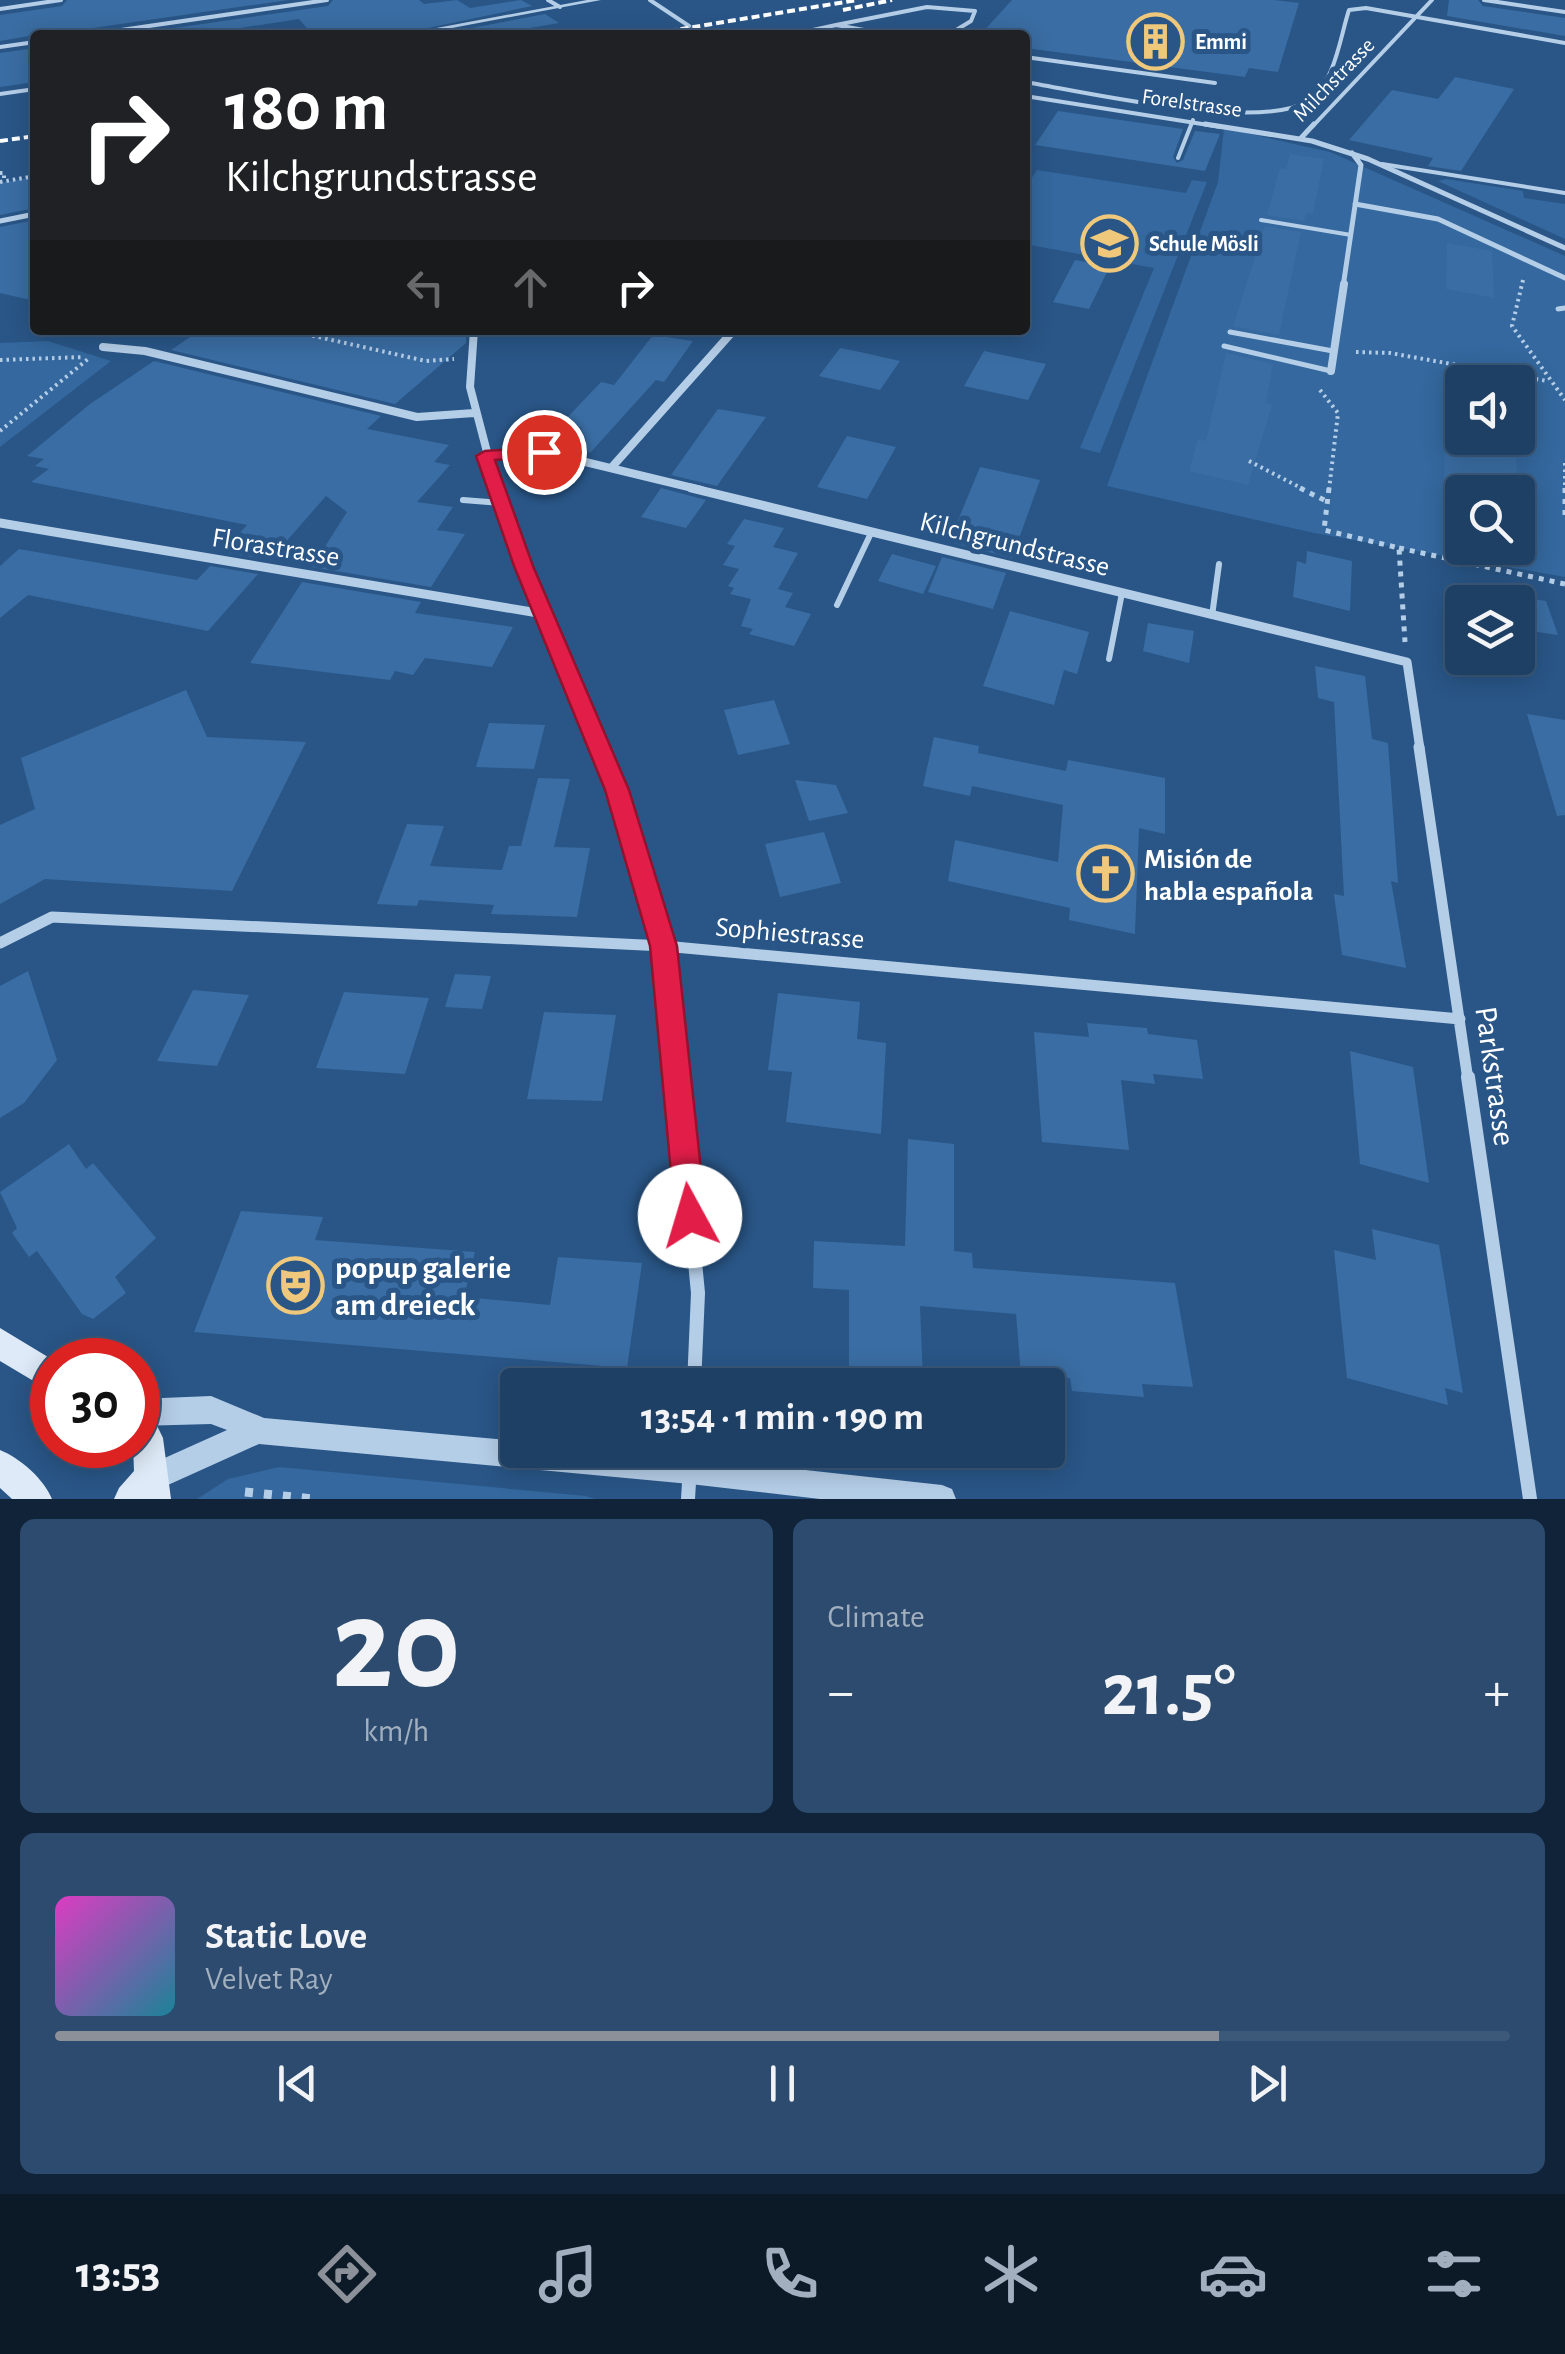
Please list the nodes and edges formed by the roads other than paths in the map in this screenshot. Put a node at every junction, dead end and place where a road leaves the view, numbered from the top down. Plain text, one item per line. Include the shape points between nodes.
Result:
1 (60, 0) edge
2 (327, 0) edge
3 (548, 0) edge
4 (598, 0) edge
5 (650, 0) edge
6 (1432, 0) edge
7 (1484, 0) edge
8 (34, 2) edge
9 (1352, 2) edge
10 (560, 7) junction
11 (1366, 8) junction
12 (0, 9) edge
13 (1565, 12) edge
14 (1414, 17) junction
15 (836, 25) junction
16 (689, 26) dead end
17 (121, 30) edge
18 (431, 30) edge
19 (813, 30) edge
20 (864, 30) edge
21 (956, 30) edge
22 (30, 43) edge
23 (1565, 43) edge
24 (0, 47) edge
25 (1030, 58) edge
26 (1030, 83) edge
27 (1215, 83) dead end
28 (30, 90) edge
29 (0, 94) edge
30 (1030, 97) edge
31 (1193, 120) junction
32 (1301, 138) junction
33 (1352, 152) junction
34 (1178, 158) dead end
35 (1381, 164) junction
36 (1565, 193) edge
37 (1355, 204) junction
38 (30, 215) edge
39 (0, 220) edge
40 (1261, 220) dead end
41 (1350, 235) junction
42 (1565, 248) edge
43 (1565, 278) edge
44 (1230, 332) dead end
45 (473, 335) edge
46 (730, 335) edge
47 (1224, 346) dead end
48 (103, 347) dead end
49 (1333, 351) junction
50 (1330, 371) joint
51 (474, 412) junction
52 (485, 456) junction
53 (612, 468) junction
54 (462, 500) dead end
55 (501, 503) junction
56 (0, 523) edge
57 (872, 531) junction
58 (1219, 564) dead end
59 (1122, 593) junction
60 (837, 605) dead end
61 (544, 614) junction
62 (1212, 616) junction
63 (1109, 659) dead end
64 (1407, 662) joint
65 (0, 943) edge
66 (664, 946) junction
67 (1460, 1019) junction
68 (0, 1343) edge
69 (30, 1363) edge
70 (695, 1368) edge
71 (160, 1411) edge
72 (256, 1430) junction
73 (0, 1466) edge
74 (145, 1468) edge
75 (690, 1473) edge
76 (144, 1493) edge
77 (36, 1499) edge
78 (942, 1499) edge
79 (1530, 1499) edge

1 - 8 street
2 - 17 street
3 - 10 street
4 - 10 street
5 - 16 street
6 - 14 street, Milchstrasse
7 - 13 lane
8 - 12 street
9 - 11 lane
10 - 18 street
11 - 14 lane
11 - 26 lane via 1349,10 1333,62 1312,99 1286,113
14 - 23 lane
14 - 32 street, Milchstrasse
15 - 19 lane
15 - 20 lane
15 - 21 lane via 926,8 975,11
22 - 24 street
25 - 27 lane
28 - 29 street
30 - 31 street, Forelstrasse
31 - 32 street, Forelstrasse
31 - 34 lane
32 - 33 street, Forelstrasse
33 - 35 street, Forelstrasse
33 - 37 street via 1360,165
35 - 36 lane
35 - 42 street, Forelstrasse
37 - 41 street
37 - 43 street via 1445,218
38 - 39 street
40 - 41 lane
41 - 49 street
44 - 49 lane
45 - 51 street
46 - 53 street
47 - 50 lane
48 - 51 street via 146,351 417,417
49 - 50 street
51 - 52 street
52 - 53 street, Kilchgrundstrasse via 544,452
52 - 55 street
53 - 57 street, Kilchgrundstrasse
54 - 55 lane
55 - 61 street
56 - 61 street, Florastrasse
57 - 59 street, Kilchgrundstrasse
57 - 60 lane
58 - 62 lane
59 - 62 street, Kilchgrundstrasse
59 - 63 lane
61 - 66 street via 617,790
62 - 64 street, Kilchgrundstrasse
64 - 67 street, Parkstrasse
65 - 66 street, Sophiestrasse via 52,917
66 - 67 street, Sophiestrasse
66 - 70 street via 698,1293
67 - 79 street, Parkstrasse
68 - 69 main road
71 - 72 street via 211,1410
72 - 75 street
72 - 76 street
73 - 77 main road
74 - 76 main road
75 - 78 street

